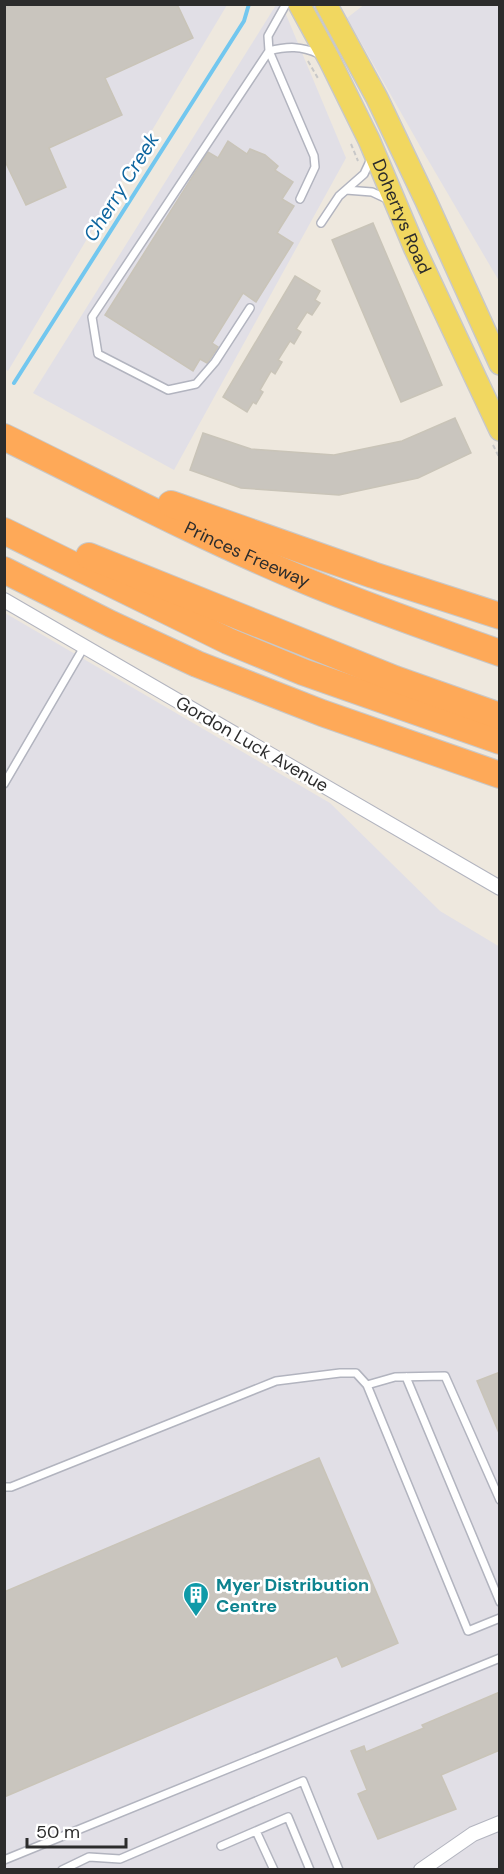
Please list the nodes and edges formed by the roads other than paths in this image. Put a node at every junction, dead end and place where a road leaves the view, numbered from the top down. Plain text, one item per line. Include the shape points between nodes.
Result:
1 (286, 4) edge
2 (299, 4) edge
3 (326, 4) edge
4 (269, 51) junction
5 (330, 59) junction
6 (374, 151) junction
7 (346, 190) junction
8 (300, 199) dead end
9 (398, 208) junction
10 (321, 223) dead end
11 (249, 308) dead end
12 (500, 364) edge
13 (500, 430) edge
14 (4, 436) edge
15 (4, 517) edge
16 (4, 531) edge
17 (4, 570) edge
18 (4, 600) edge
19 (500, 616) edge
20 (84, 647) junction
21 (500, 653) edge
22 (500, 715) edge
23 (500, 741) edge
24 (500, 775) edge
25 (4, 784) edge
26 (500, 888) edge
27 (406, 1377) junction
28 (367, 1385) junction
29 (4, 1487) edge
30 (500, 1500) edge
31 (500, 1602) edge
32 (500, 1618) edge
33 (500, 1658) edge
34 (500, 1823) edge
35 (256, 1831) junction
36 (221, 1846) dead end
37 (4, 1860) edge
38 (62, 1869) edge
39 (274, 1869) edge
40 (310, 1869) edge
41 (339, 1869) edge
42 (421, 1869) edge

1 - 4 lane via 268,36
2 - 5 main road, Dohertys Road
3 - 12 main road, Dohertys Road via 377,98
4 - 5 lane via 287,46 308,49
4 - 8 lane via 314,156 315,167
4 - 11 lane via 92,317 98,354 168,390 196,384 215,362
5 - 6 main road, Dohertys Road
6 - 7 lane via 364,174
6 - 9 main road, Dohertys Road
7 - 9 lane via 372,192
7 - 10 lane
9 - 13 main road, Dohertys Road
14 - 19 highway via 188,510
14 - 21 highway, Princes Freeway via 179,524 299,578
15 - 22 highway via 189,597 395,679
16 - 23 highway via 228,641 303,672
17 - 24 highway via 197,664 322,713
18 - 20 street, Gordon Luck Avenue
20 - 25 lane
20 - 26 street, Gordon Luck Avenue
27 - 28 lane
27 - 30 lane via 445,1376
27 - 31 lane
28 - 29 lane via 356,1373 276,1381
28 - 32 lane via 468,1631
33 - 37 lane
34 - 42 street via 473,1834
35 - 36 lane
35 - 39 lane
35 - 40 lane via 288,1817
38 - 41 lane via 89,1857 120,1860 303,1781

